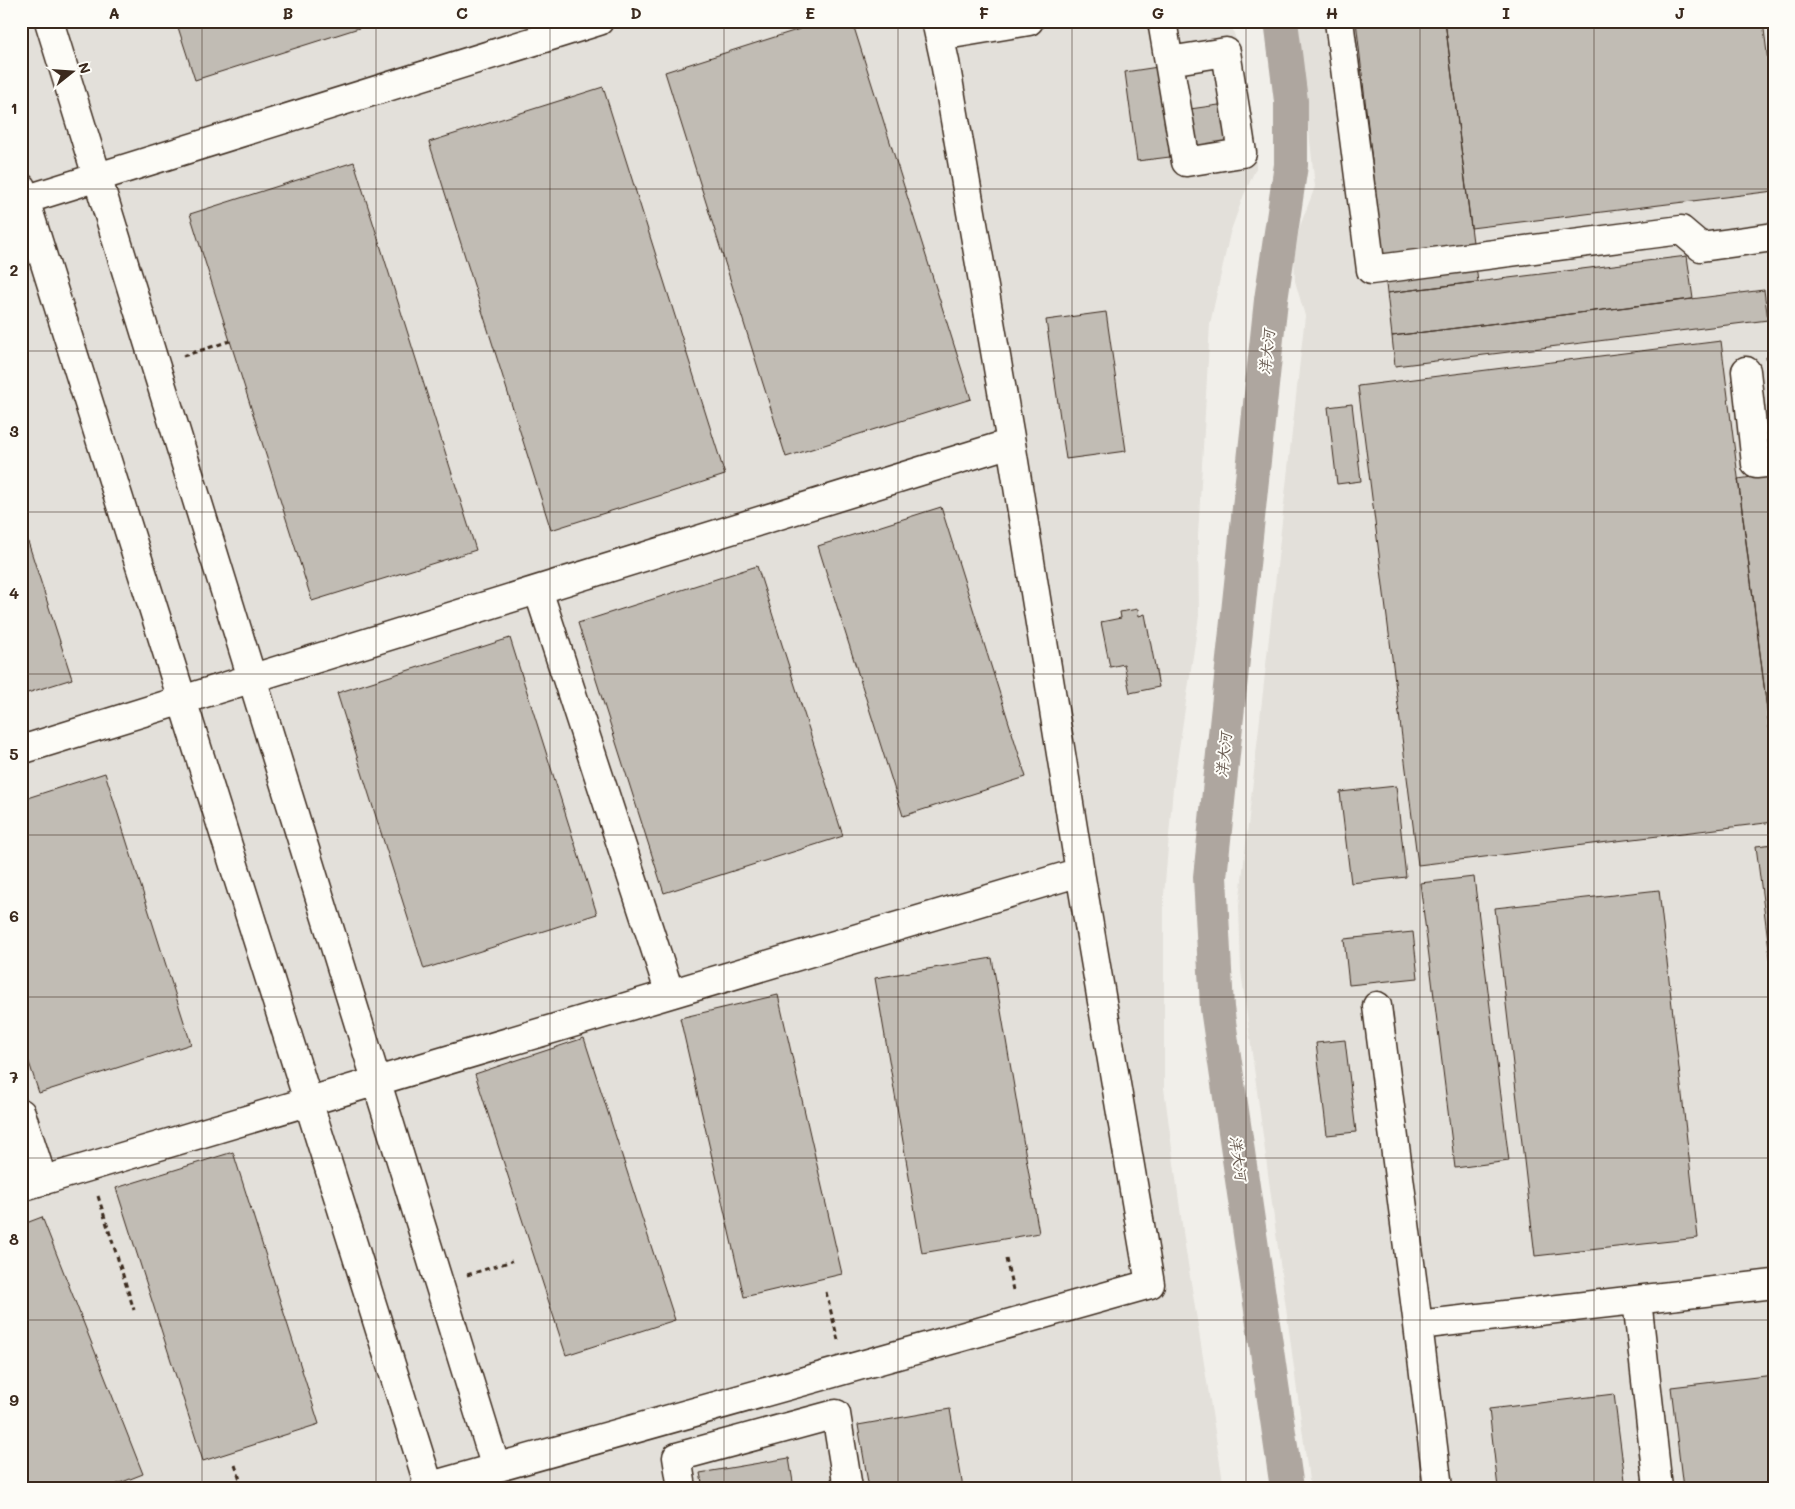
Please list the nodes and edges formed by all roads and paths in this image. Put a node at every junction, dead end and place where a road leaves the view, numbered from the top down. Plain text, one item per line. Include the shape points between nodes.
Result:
1 (49, 21) edge
2 (599, 21) edge
3 (1029, 21) edge
4 (1162, 21) edge
5 (1339, 21) edge
6 (938, 29) edge
7 (1169, 61) dead end
8 (97, 177) junction
9 (23, 196) edge
10 (1774, 237) edge
11 (230, 341) dead end
12 (155, 364) junction
13 (1746, 371) dead end
14 (1011, 443) junction
15 (1774, 462) edge
16 (538, 590) junction
17 (252, 678) junction
18 (182, 700) junction
19 (21, 750) edge
20 (1080, 872) junction
21 (670, 994) junction
22 (1377, 1006) dead end
23 (377, 1081) junction
24 (308, 1102) junction
25 (21, 1113) edge
26 (89, 1167) junction
27 (32, 1184) edge
28 (512, 1260) dead end
29 (439, 1284) junction
30 (1774, 1284) edge
31 (826, 1292) dead end
32 (1637, 1300) junction
33 (134, 1310) dead end
34 (1418, 1325) junction
35 (846, 1369) junction
36 (235, 1465) dead end
37 (496, 1468) junction
38 (426, 1487) edge
39 (243, 1488) edge
40 (682, 1488) edge
41 (848, 1488) edge
42 (1438, 1488) edge
43 (1658, 1488) edge

1 - 8 lane
2 - 8 lane
3 - 6 lane
4 - 7 lane
5 - 10 lane via 1371,270 1681,230 1701,247
6 - 14 lane
8 - 9 lane
8 - 12 lane
9 - 18 lane
11 - 12 path
12 - 17 lane
13 - 15 lane via 1756,464
14 - 16 lane
14 - 20 lane
16 - 17 lane
16 - 21 lane
17 - 18 lane
17 - 23 lane
18 - 19 lane
18 - 24 lane
20 - 21 lane
20 - 35 lane via 1150,1284
21 - 23 lane
22 - 34 lane
23 - 24 lane
23 - 29 lane
24 - 26 lane
24 - 38 lane
25 - 27 lane
26 - 27 lane
26 - 33 path
28 - 29 path
29 - 37 lane
30 - 32 lane
31 - 35 path
32 - 34 lane
32 - 43 lane
34 - 42 lane
35 - 37 lane
36 - 39 path
37 - 38 lane
40 - 41 lane via 677,1457 836,1414

